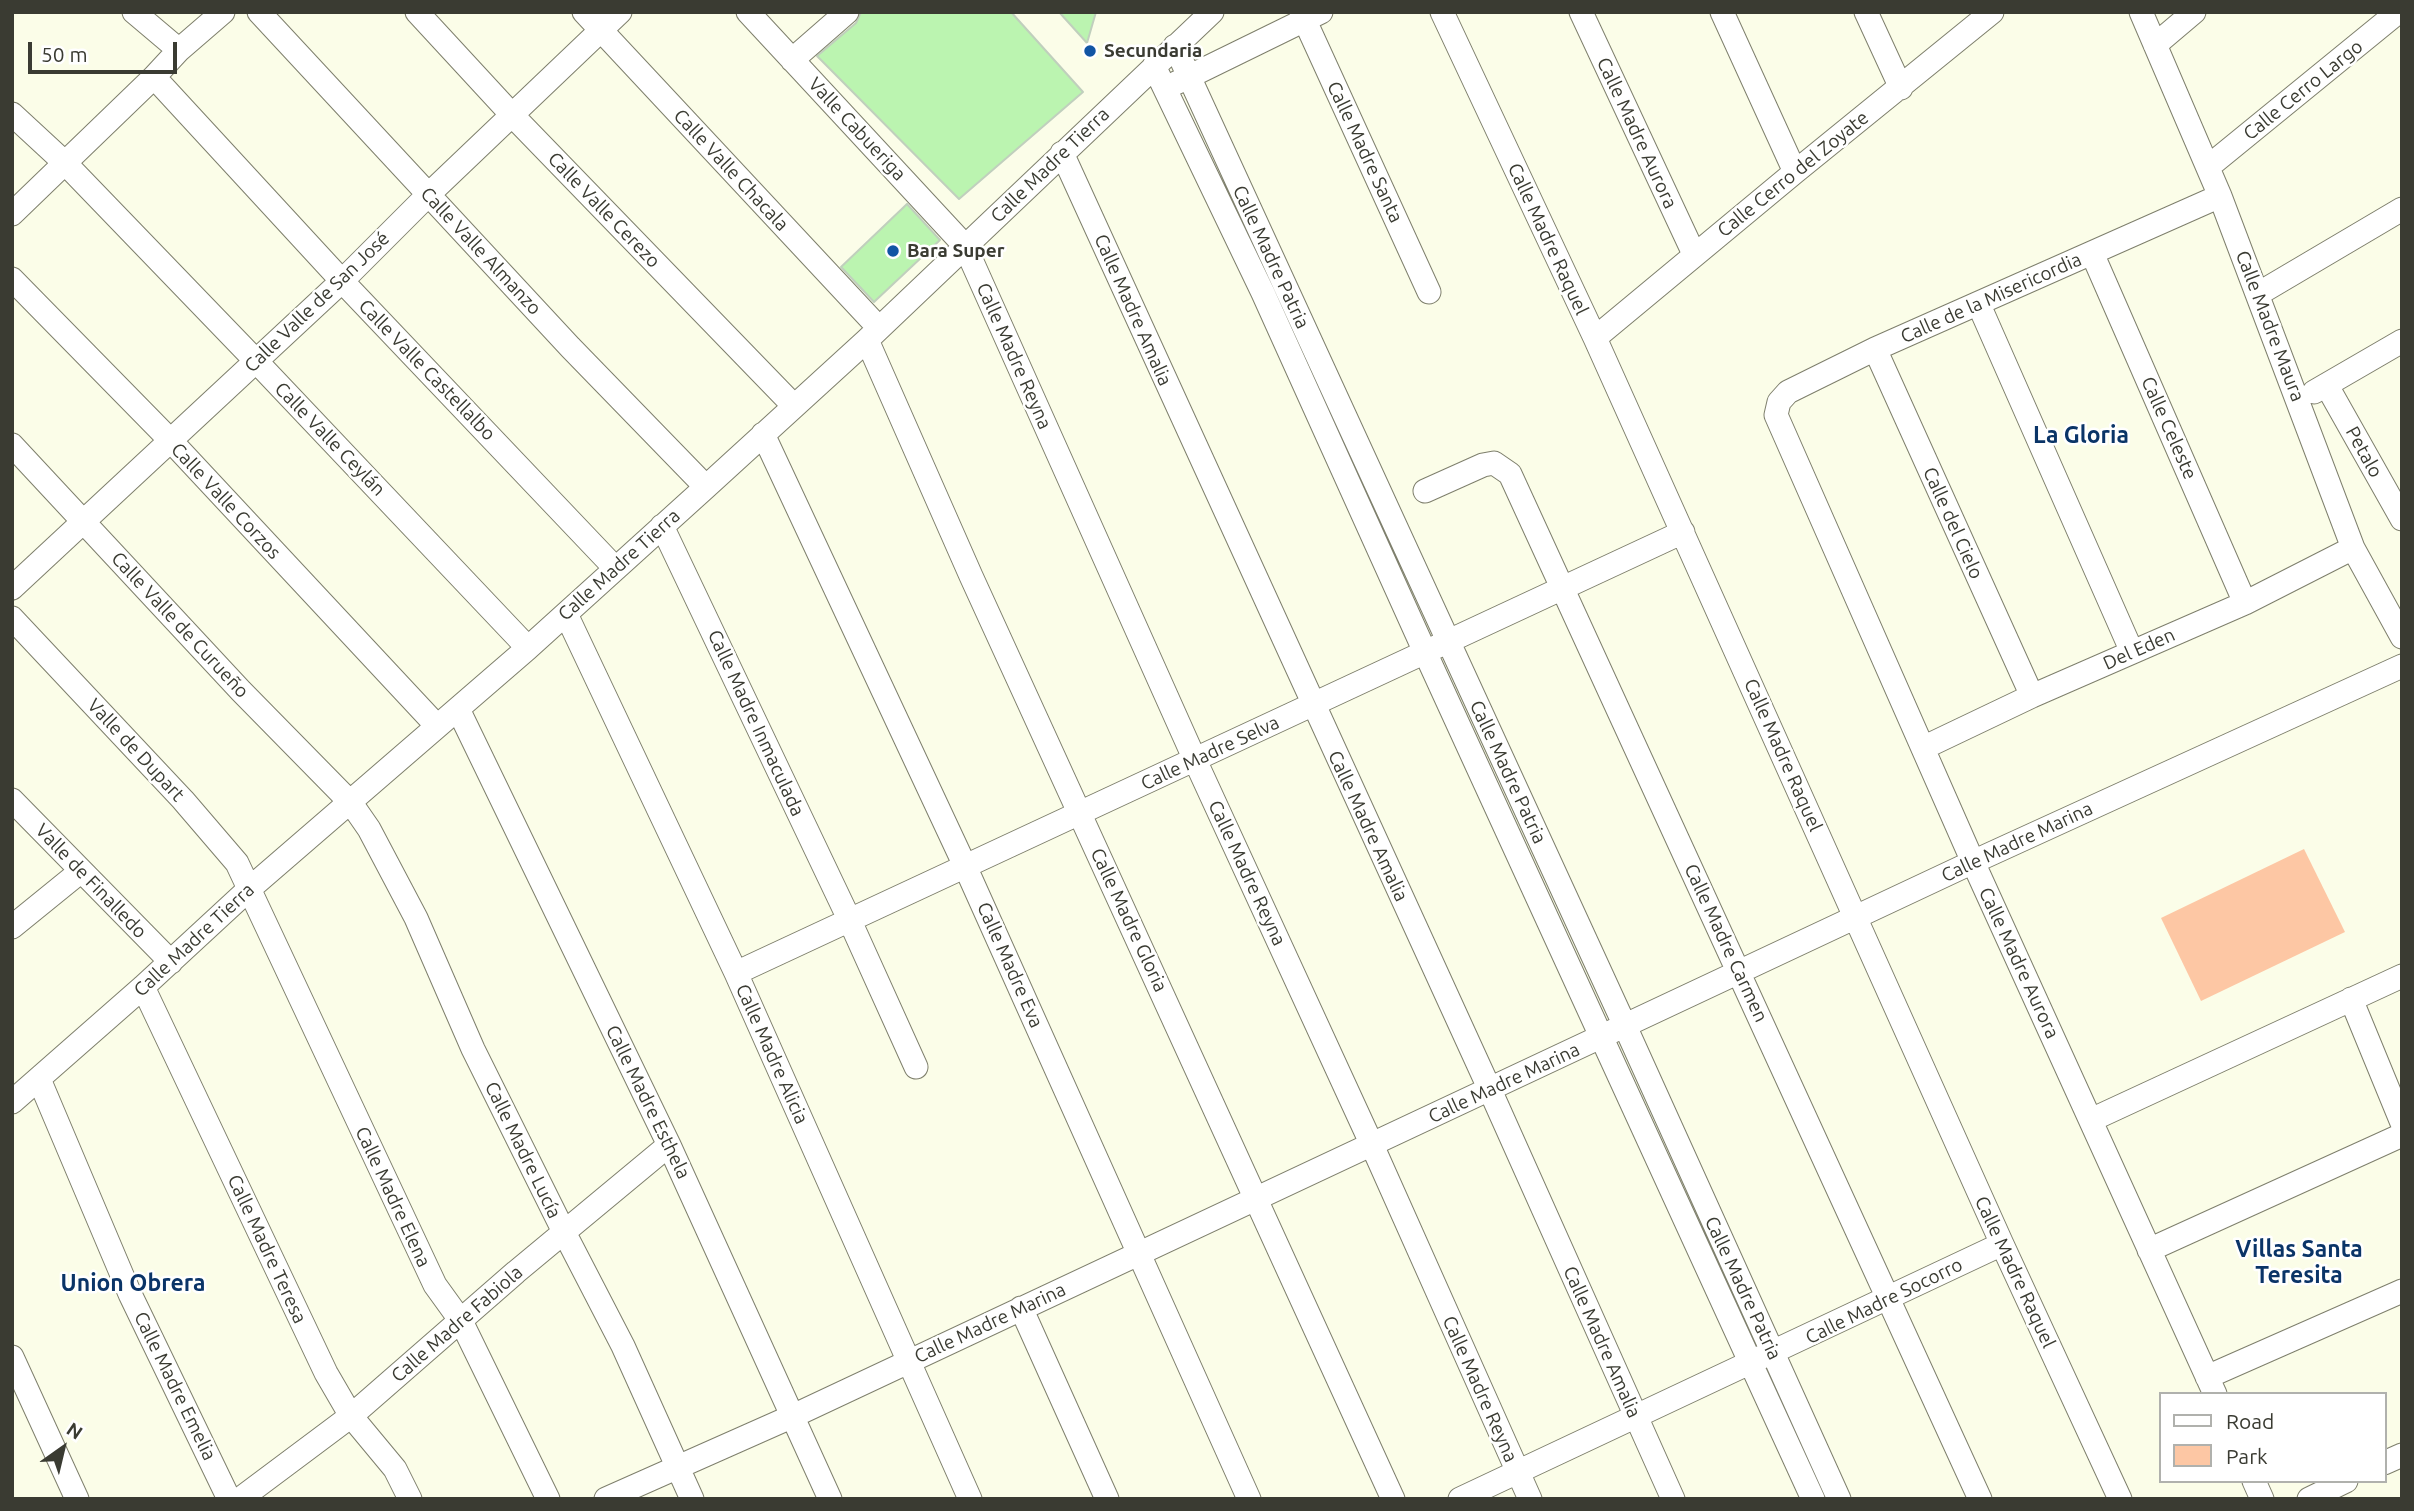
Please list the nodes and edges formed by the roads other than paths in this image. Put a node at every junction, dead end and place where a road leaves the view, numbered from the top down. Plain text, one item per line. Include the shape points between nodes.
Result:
1 (134, 12) edge
2 (223, 12) edge
3 (260, 12) edge
4 (417, 12) edge
5 (584, 12) edge
6 (620, 12) edge
7 (748, 12) edge
8 (847, 12) edge
9 (1212, 12) edge
10 (1442, 12) edge
11 (1581, 12) edge
12 (1722, 12) edge
13 (1866, 12) edge
14 (1992, 12) edge
15 (2141, 12) edge
16 (2194, 12) edge
17 (2398, 12) edge
18 (1309, 15) edge
19 (601, 31) junction
20 (2155, 45) junction
21 (1175, 46) junction
22 (179, 50) junction
23 (792, 60) junction
24 (1154, 66) junction
25 (1188, 76) junction
26 (154, 77) junction
27 (1165, 88) junction
28 (1900, 88) junction
29 (12, 114) edge
30 (513, 116) junction
31 (1062, 153) junction
32 (65, 163) junction
33 (2208, 167) junction
34 (1794, 172) junction
35 (428, 195) junction
36 (2220, 197) junction
37 (2402, 209) edge
38 (12, 214) edge
39 (965, 246) junction
40 (2092, 253) junction
41 (1694, 254) junction
42 (12, 279) edge
43 (342, 281) junction
44 (1429, 292) dead end
45 (2258, 295) junction
46 (1979, 305) junction
47 (873, 334) junction
48 (1595, 338) junction
49 (2402, 341) edge
50 (1875, 349) junction
51 (256, 361) junction
52 (2327, 386) junction
53 (2299, 400) junction
54 (794, 406) junction
55 (1776, 415) joint
56 (763, 434) junction
57 (171, 441) junction
58 (12, 445) edge
59 (706, 487) junction
60 (1425, 491) dead end
61 (2402, 519) edge
62 (81, 522) junction
63 (662, 526) junction
64 (1683, 532) junction
65 (2353, 548) junction
66 (615, 568) junction
67 (1564, 587) junction
68 (12, 589) edge
69 (2245, 603) junction
70 (566, 614) junction
71 (12, 618) edge
72 (2402, 637) edge
73 (1449, 642) junction
74 (528, 648) junction
75 (1425, 652) junction
76 (2132, 652) junction
77 (2402, 666) edge
78 (2032, 696) junction
79 (1313, 705) junction
80 (458, 709) junction
81 (437, 726) junction
82 (1923, 748) junction
83 (1195, 760) junction
84 (12, 800) edge
85 (351, 803) junction
86 (1080, 814) junction
87 (1973, 862) junction
88 (965, 866) junction
89 (81, 871) junction
90 (248, 890) junction
91 (1856, 918) junction
92 (850, 921) junction
93 (12, 928) edge
94 (171, 962) junction
95 (1739, 972) junction
96 (736, 973) junction
97 (2402, 976) edge
98 (144, 987) junction
99 (2351, 999) junction
100 (1625, 1026) junction
101 (1601, 1037) junction
102 (916, 1067) dead end
103 (39, 1079) junction
104 (1490, 1090) junction
105 (12, 1102) edge
106 (2091, 1120) junction
107 (2402, 1123) edge
108 (2402, 1135) edge
109 (669, 1145) junction
110 (1372, 1145) junction
111 (1256, 1197) junction
112 (564, 1232) junction
113 (2002, 1244) junction
114 (2149, 1250) junction
115 (1138, 1253) junction
116 (2402, 1291) edge
117 (1888, 1299) junction
118 (1021, 1308) junction
119 (461, 1321) junction
120 (1774, 1353) junction
121 (12, 1357) edge
122 (909, 1361) junction
123 (1751, 1363) junction
124 (2211, 1385) edge
125 (351, 1416) junction
126 (793, 1416) junction
127 (1635, 1416) junction
128 (2402, 1455) edge
129 (2386, 1462) edge
130 (677, 1466) junction
131 (1517, 1472) junction
132 (2255, 1483) edge
133 (2342, 1483) edge
134 (266, 1491) edge
135 (77, 1499) edge
136 (229, 1499) edge
137 (240, 1499) edge
138 (410, 1499) edge
139 (548, 1499) edge
140 (606, 1499) edge
141 (692, 1499) edge
142 (830, 1499) edge
143 (970, 1499) edge
144 (1107, 1499) edge
145 (1250, 1499) edge
146 (1393, 1499) edge
147 (1461, 1499) edge
148 (1530, 1499) edge
149 (1673, 1499) edge
150 (1813, 1499) edge
151 (1839, 1499) edge
152 (1980, 1499) edge
153 (2120, 1499) edge
154 (2262, 1499) edge
155 (2309, 1499) edge

1 - 22 street
2 - 22 street
3 - 35 street, Calle Valle Almanzo
4 - 30 street, Calle Valle Cerezo
5 - 19 street, Calle Valle Chacala
6 - 19 street, Calle Valle de San José
7 - 23 street, Valle Cabueriga
8 - 23 street
9 - 21 street, Calle Madre Tierra
10 - 48 street, Calle Madre Raquel
11 - 41 street, Calle Madre Aurora
12 - 34 street
13 - 28 street
14 - 28 street, Calle Cerro del Zoyate
15 - 20 street, Calle Madre Maura
16 - 20 street
17 - 33 street, Calle Cerro Largo
18 - 25 street
18 - 44 street, Calle Madre Santa
19 - 30 street, Calle Valle de San José
19 - 47 street, Calle Valle Chacala
20 - 33 street, Calle Madre Maura
21 - 24 street, Calle Madre Tierra
21 - 25 street, Calle Madre Patria
22 - 26 street
23 - 39 street, Valle Cabueriga
24 - 27 street, Calle Madre Patria
24 - 31 street, Calle Madre Tierra
25 - 27 street
25 - 73 street, Calle Madre Patria
26 - 32 street
26 - 43 street, Calle Valle Castellalbo
27 - 75 street, Calle Madre Patria via 1264,293
28 - 34 street, Calle Cerro del Zoyate
29 - 32 street, Calle Valle Ceylán
30 - 35 street, Calle Valle de San José
30 - 54 street, Calle Valle Cerezo
31 - 39 street, Calle Madre Tierra
31 - 79 street, Calle Madre Amalia
32 - 38 street
32 - 51 street, Calle Valle Ceylán
33 - 36 street, Calle Madre Maura
34 - 41 street, Calle Cerro del Zoyate
35 - 43 street, Calle Valle de San José
35 - 59 street, Calle Valle Almanzo
36 - 40 street, Calle de la Misericordia
36 - 45 street, Calle Madre Maura
37 - 45 street
39 - 47 street, Calle Madre Tierra
39 - 83 street, Calle Madre Reyna
40 - 46 street, Calle de la Misericordia
40 - 69 street, Calle Celeste
41 - 48 street, Calle Cerro del Zoyate
42 - 57 street, Calle Valle Corzos
43 - 51 street, Calle Valle de San José
43 - 66 street, Calle Valle Castellalbo
45 - 53 street, Calle Madre Maura
46 - 50 street, Calle de la Misericordia
46 - 76 street
47 - 54 street, Calle Madre Tierra
47 - 86 street, Calle Madre Gloria via 971,576
48 - 64 street, Calle Madre Raquel
49 - 52 street
50 - 55 street, Calle de la Misericordia via 1788,392
50 - 78 street, Calle del Cielo
51 - 57 street, Calle Valle de San José
51 - 74 street, Calle Valle Ceylán
52 - 53 street
52 - 61 street, Petalo
53 - 65 street, Calle Madre Maura
54 - 56 street, Calle Madre Tierra
55 - 82 street, Calle Madre Aurora
56 - 59 street, Calle Madre Tierra
56 - 88 street, Calle Madre Eva
57 - 62 street, Calle Valle de San José
57 - 81 street, Calle Valle Corzos
58 - 62 street, Calle Valle de Curueño
59 - 63 street, Calle Madre Tierra
60 - 67 street, Calle Madre Carmen via 1483,465 1503,467 1516,484
62 - 68 street, Calle Valle de San José
62 - 85 street, Calle Valle de Curueño
63 - 66 street, Calle Madre Tierra
63 - 92 street, Calle Madre Inmaculada
64 - 67 street, Calle Madre Selva
64 - 91 street, Calle Madre Raquel
65 - 69 street, Del Eden
65 - 72 street, Calle Madre Maura
66 - 70 street, Calle Madre Tierra
67 - 73 street, Calle Madre Selva
67 - 95 street, Calle Madre Carmen
69 - 76 street, Del Eden
70 - 74 street, Calle Madre Tierra
70 - 96 street, Calle Madre Alicia
71 - 90 street, Valle de Dupart via 218,840 237,863
73 - 75 street, Calle Madre Selva
73 - 100 street, Calle Madre Patria
74 - 80 street, Calle Madre Tierra
75 - 79 street, Calle Madre Selva
75 - 101 street, Calle Madre Patria
76 - 78 street, Del Eden
77 - 87 street, Calle Madre Marina
78 - 82 street, Del Eden
79 - 83 street, Calle Madre Selva
79 - 104 street, Calle Madre Amalia
80 - 81 street, Calle Madre Tierra
80 - 109 street, Calle Madre Esthela
81 - 85 street, Calle Madre Tierra
82 - 87 street, Calle Madre Aurora
83 - 86 street, Calle Madre Selva
83 - 110 street, Calle Madre Reyna
84 - 89 street, Valle de Finalledo
85 - 90 street, Calle Madre Tierra
85 - 112 street, Calle Madre Lucía via 404,895 473,1049
86 - 88 street, Calle Madre Selva
86 - 111 street, Calle Madre Gloria
87 - 91 street, Calle Madre Marina
87 - 106 street, Calle Madre Aurora
88 - 92 street, Calle Madre Selva
88 - 115 street, Calle Madre Eva
89 - 93 street
89 - 94 street, Valle de Finalledo
90 - 94 street, Calle Madre Tierra
90 - 119 street, Calle Madre Elena via 435,1285
91 - 95 street, Calle Madre Marina
91 - 113 street, Calle Madre Raquel
92 - 96 street, Calle Madre Selva
92 - 102 street, Calle Madre Inmaculada
94 - 98 street, Calle Madre Tierra
95 - 100 street, Calle Madre Marina
95 - 117 street, Calle Madre Carmen
96 - 122 street, Calle Madre Alicia
97 - 99 street
98 - 103 street, Calle Madre Tierra
98 - 125 street, Calle Madre Teresa via 290,1300
99 - 106 street
99 - 107 street
100 - 101 street, Calle Madre Marina
100 - 120 street, Calle Madre Patria
101 - 104 street, Calle Madre Marina
101 - 123 street, Calle Madre Patria
103 - 105 street, Calle Madre Tierra
103 - 136 street, Calle Madre Emelia via 130,1294
104 - 110 street, Calle Madre Marina
104 - 127 street, Calle Madre Amalia
106 - 114 street, Calle Madre Aurora
108 - 114 street
109 - 112 street, Calle Madre Fabiola
109 - 126 street, Calle Madre Esthela
110 - 111 street, Calle Madre Marina
110 - 131 street, Calle Madre Reyna
111 - 115 street, Calle Madre Marina
111 - 146 street, Calle Madre Gloria
112 - 119 street, Calle Madre Fabiola
112 - 130 street, Calle Madre Lucía via 623,1346
113 - 117 street, Calle Madre Socorro
113 - 153 street, Calle Madre Raquel
114 - 124 street, Calle Madre Aurora
115 - 118 street, Calle Madre Marina
115 - 145 street, Calle Madre Eva
116 - 124 street
117 - 120 street, Calle Madre Socorro
117 - 152 street, Calle Madre Carmen
118 - 122 street, Calle Madre Marina
118 - 144 street
119 - 125 street, Calle Madre Fabiola
119 - 139 street, Calle Madre Elena
120 - 123 street, Calle Madre Socorro
120 - 151 street, Calle Madre Patria
121 - 135 street
122 - 126 street, Calle Madre Marina
122 - 143 street, Calle Madre Alicia
123 - 127 street, Calle Madre Socorro
123 - 150 street, Calle Madre Patria
125 - 134 street, Calle Madre Fabiola
125 - 138 street, Calle Madre Teresa via 394,1469
126 - 130 street, Calle Madre Marina
126 - 142 street, Calle Madre Esthela
127 - 131 street, Calle Madre Socorro
127 - 149 street, Calle Madre Amalia
128 - 129 street
130 - 140 street, Calle Madre Marina
130 - 141 street, Calle Madre Lucía
131 - 147 street, Calle Madre Socorro
131 - 148 street, Calle Madre Reyna
132 - 154 street
133 - 155 street
134 - 137 street, Calle Madre Fabiola

